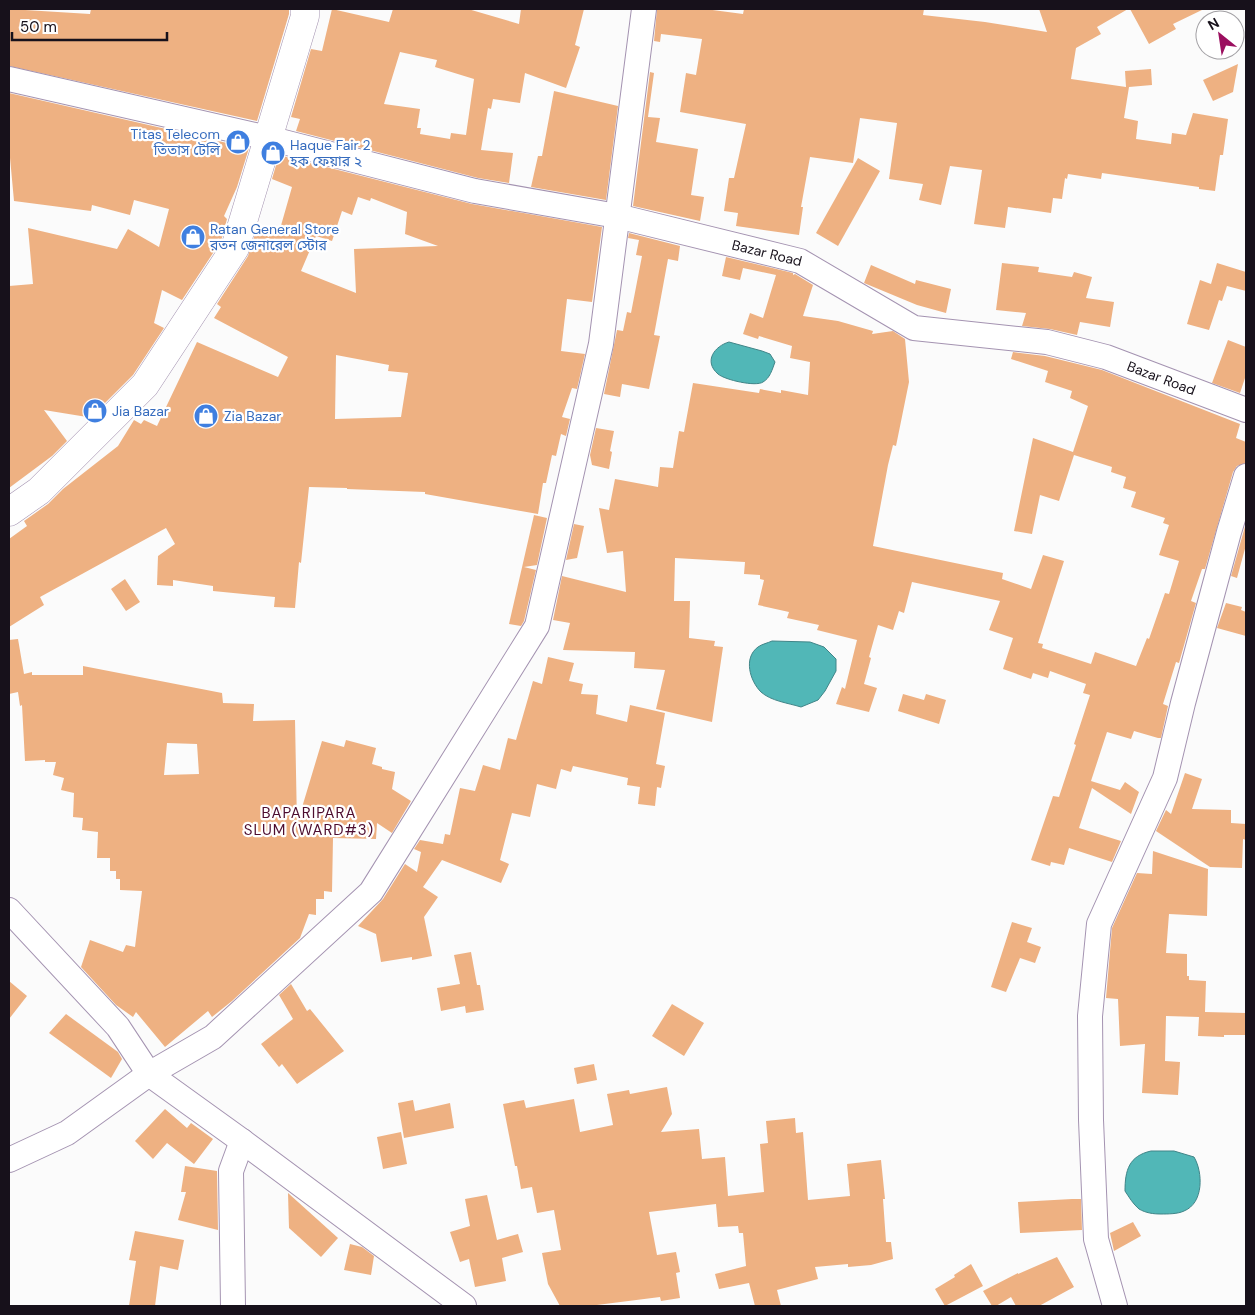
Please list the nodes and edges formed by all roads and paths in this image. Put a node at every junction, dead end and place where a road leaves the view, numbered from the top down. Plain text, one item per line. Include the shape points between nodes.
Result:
1 (305, 9) edge
2 (644, 9) edge
3 (9, 79) edge
4 (268, 138) junction
5 (617, 216) junction
6 (1246, 410) edge
7 (1246, 476) edge
8 (9, 512) edge
9 (9, 910) edge
10 (149, 1074) junction
11 (242, 1141) junction
12 (9, 1160) edge
13 (233, 1306) edge
14 (464, 1306) edge
15 (1115, 1306) edge

1 - 4 highway
2 - 5 street
3 - 4 street, Bazar Road
4 - 5 street, Bazar Road via 475,191
4 - 8 highway via 235,248 146,386 39,491
5 - 6 street, Bazar Road via 800,261 914,328 1047,342 1106,357
5 - 10 street via 601,344 537,626 371,892 213,1036
7 - 15 street via 1228,532 1165,778 1099,924 1090,1016 1090,1120 1096,1239
9 - 10 street via 118,1027
10 - 11 street
10 - 12 street via 67,1133
11 - 13 street via 231,1171
11 - 14 street

